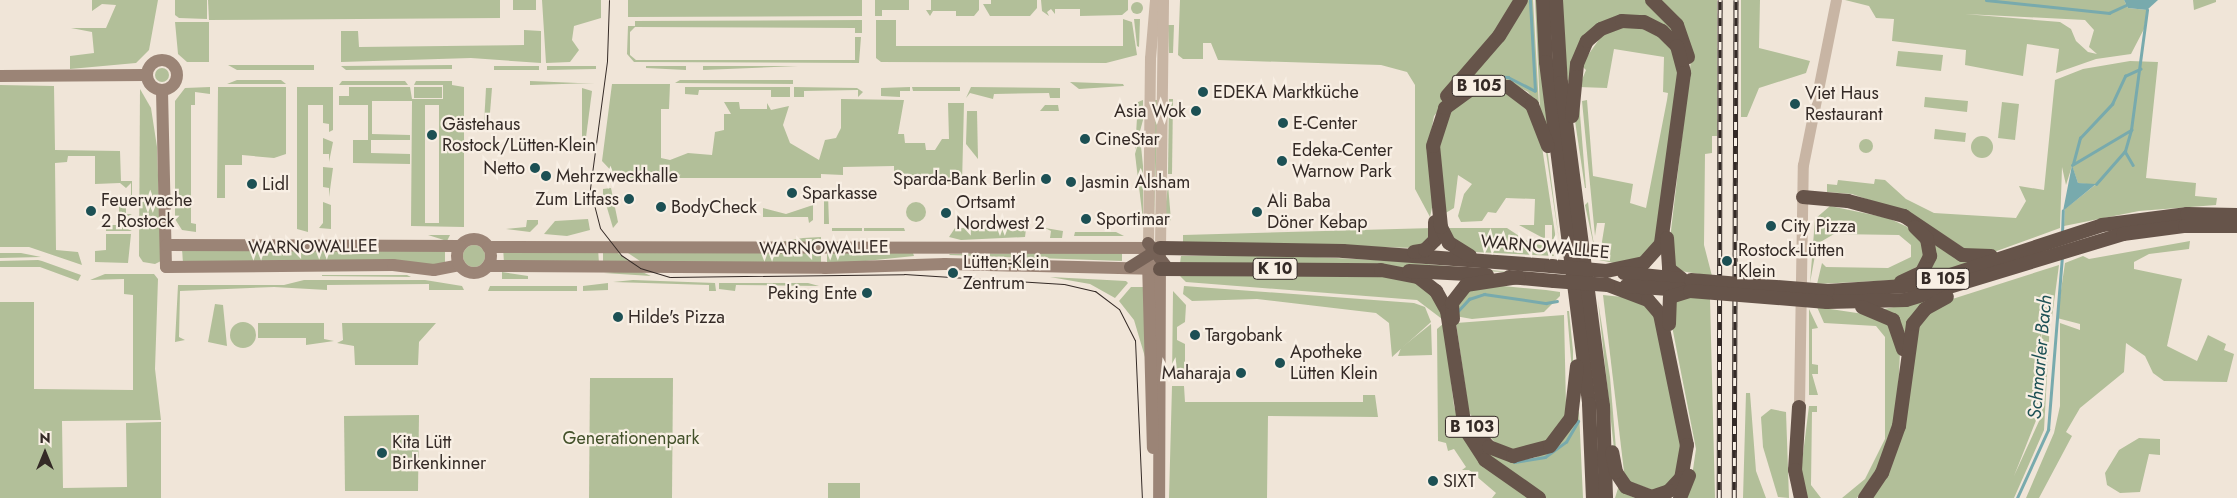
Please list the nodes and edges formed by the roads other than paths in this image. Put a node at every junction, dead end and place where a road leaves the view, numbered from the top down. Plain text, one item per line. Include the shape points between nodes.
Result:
1 (1155, 0) edge
2 (1164, 0) edge
3 (1521, 0) edge
4 (1543, 0) edge
5 (1556, 0) edge
6 (1652, 0) edge
7 (1836, 0) edge
8 (146, 75) junction
9 (0, 76) edge
10 (162, 91) junction
11 (1569, 141) junction
12 (1561, 188) junction
13 (1802, 198) junction
14 (1893, 214) junction
15 (2237, 215) edge
16 (1438, 221) junction
17 (2237, 226) edge
18 (166, 244) junction
19 (460, 246) junction
20 (488, 247) junction
21 (2027, 248) junction
22 (1393, 254) junction
23 (1154, 255) junction
24 (1484, 260) junction
25 (460, 265) junction
26 (488, 266) junction
27 (1381, 270) junction
28 (1607, 276) junction
29 (1518, 277) junction
30 (1688, 283) junction
31 (1968, 284) junction
32 (1854, 292) junction
33 (1831, 299) junction
34 (1582, 343) junction
35 (1905, 365) junction
36 (1603, 406) junction
37 (1799, 407) joint
38 (1159, 498) edge
39 (1539, 498) edge
40 (1593, 498) edge
41 (1606, 498) edge
42 (1680, 498) edge
43 (1801, 498) edge
44 (1864, 498) edge

1 - 23 street
2 - 23 street
3 - 16 highway via 1499,36 1434,116 1428,148
4 - 12 highway, B 103
5 - 11 highway
6 - 30 highway via 1677,25 1688,61 1666,249 1669,269
7 - 13 street via 1806,140
8 - 9 main road
8 - 10 main road via 149,85
8 - 10 main road via 150,65 159,60 173,65 176,80
10 - 18 main road, K 10
11 - 28 highway via 1575,72 1587,41 1601,29 1622,21 1644,22 1667,35 1680,52 1684,73 1663,238 1644,263
11 - 36 highway
12 - 16 highway, B 105 via 1554,179 1547,138 1532,105 1514,90 1481,85 1456,96 1437,126 1433,156
12 - 34 highway, B 103
13 - 14 highway via 1848,201
13 - 37 street
14 - 21 highway via 1920,223 1968,257
14 - 32 highway via 1923,233 1929,247 1928,262 1910,280 1864,286
15 - 21 highway, B 105 via 2164,216 2068,235
16 - 22 highway via 1430,247
16 - 24 highway, B 105 via 1456,250
17 - 31 highway, B 105 via 2143,231 2068,250
18 - 19 main road, WARNOWALLEE / K 10
18 - 25 main road, WARNOWALLEE / K 10 via 166,267 393,265 434,270
19 - 20 main road, WARNOWALLEE / K 10 via 472,239
19 - 25 main road
20 - 23 main road, WARNOWALLEE / K 10
20 - 26 main road
21 - 32 highway, B 105 via 1938,281
22 - 23 highway, WARNOWALLEE / K 10 via 1258,249
22 - 24 highway, WARNOWALLEE / K 10
23 - 26 main road, WARNOWALLEE / K 10 via 1130,267
23 - 27 highway, K 10
23 - 38 main road
24 - 28 highway, WARNOWALLEE / B 105, bridge via 1551,266
25 - 26 main road, WARNOWALLEE / K 10 via 475,273
27 - 29 highway, WARNOWALLEE / K 10
27 - 39 highway via 1418,277 1442,300 1465,430 1485,460
28 - 29 highway, WARNOWALLEE, bridge via 1554,280
28 - 30 highway, WARNOWALLEE
28 - 36 highway via 1648,300 1665,327 1687,445 1685,469 1676,485 1652,497 1626,487 1613,462 1610,419
29 - 34 highway, B 103 via 1466,285 1452,303 1464,403 1479,438 1513,456 1539,452 1559,438 1574,408
30 - 33 highway, WARNOWALLEE / B 105, bridge
30 - 42 highway via 1666,305 1692,444 1690,469
31 - 33 highway, B 105 via 1906,300
31 - 35 highway via 1919,314 1909,336
32 - 33 highway, B 105
33 - 35 highway via 1893,320 1902,336
34 - 40 highway, B 103
35 - 44 highway via 1898,431 1882,473
36 - 41 highway
37 - 43 highway via 1795,470

